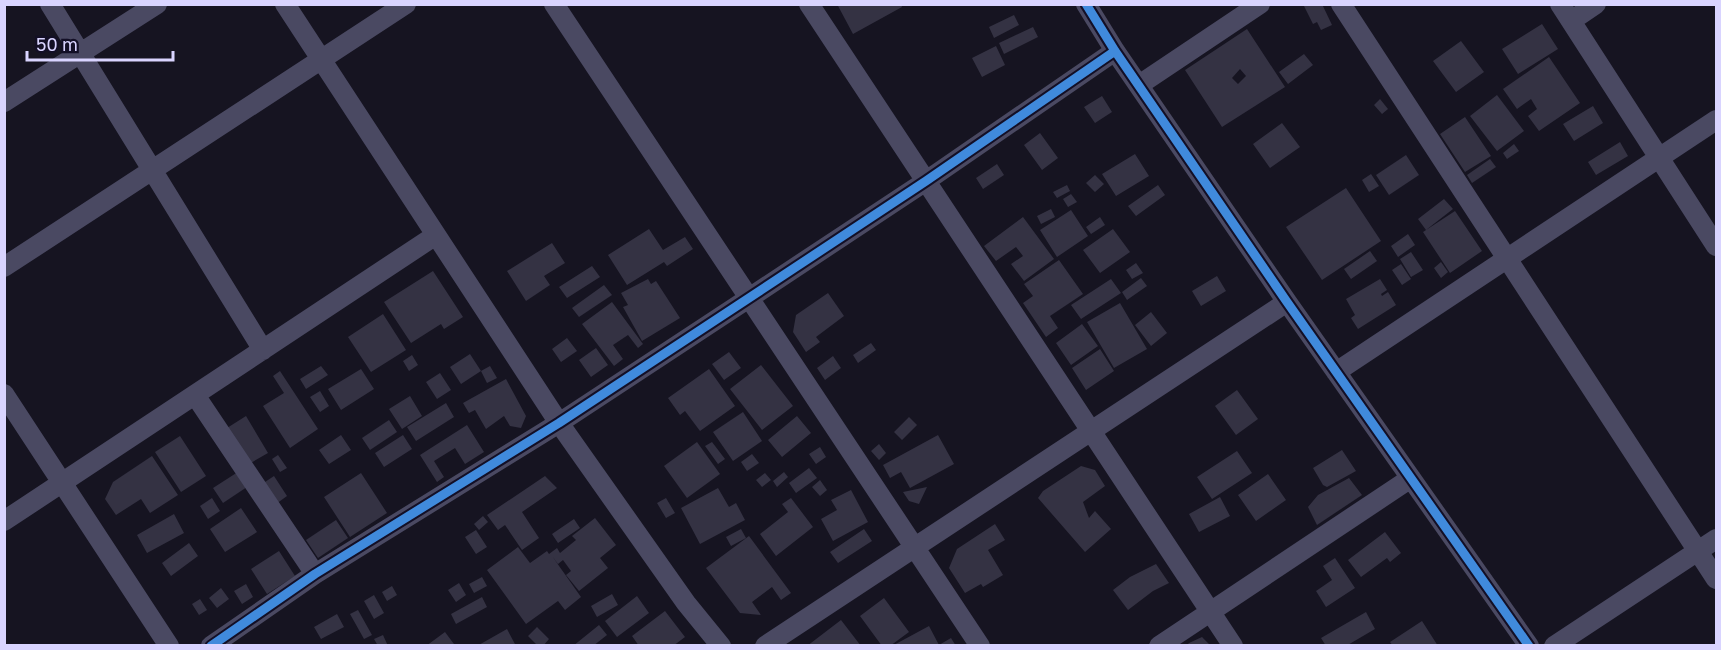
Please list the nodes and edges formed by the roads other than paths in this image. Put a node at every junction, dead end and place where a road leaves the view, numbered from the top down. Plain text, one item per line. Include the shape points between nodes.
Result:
1 (50, 4) edge
2 (157, 4) edge
3 (285, 4) edge
4 (406, 4) edge
5 (554, 4) edge
6 (809, 4) edge
7 (1086, 4) edge
8 (1260, 4) edge
9 (1341, 4) edge
10 (1560, 4) edge
11 (1596, 4) edge
12 (1571, 21) junction
13 (1115, 51) junction
14 (80, 53) junction
15 (321, 60) junction
16 (1139, 86) junction
17 (4, 102) edge
18 (1716, 120) edge
19 (1659, 158) junction
20 (152, 170) junction
21 (926, 181) junction
22 (436, 235) junction
23 (1716, 246) edge
24 (1507, 259) junction
25 (4, 267) edge
26 (749, 298) junction
27 (1287, 302) junction
28 (263, 350) junction
29 (1336, 372) junction
30 (4, 394) edge
31 (195, 395) junction
32 (559, 423) junction
33 (1091, 431) junction
34 (1411, 478) junction
35 (63, 483) junction
36 (4, 521) edge
37 (1716, 539) edge
38 (915, 547) junction
39 (1698, 551) junction
40 (315, 574) junction
41 (1716, 579) edge
42 (1210, 611) junction
43 (169, 645) edge
44 (211, 645) edge
45 (721, 645) edge
46 (765, 645) edge
47 (980, 645) edge
48 (1159, 645) edge
49 (1233, 645) edge
50 (1530, 645) edge
51 (1554, 645) edge

1 - 14 street
2 - 14 street
3 - 15 street
4 - 15 street
5 - 26 street
6 - 21 street
7 - 13 street
8 - 16 street
9 - 24 street
10 - 12 street
11 - 12 street
12 - 19 street
13 - 16 street
13 - 21 street
14 - 17 street
14 - 20 street
15 - 20 street
15 - 22 street
16 - 27 street
18 - 19 street
19 - 23 street
19 - 24 street
20 - 25 street
20 - 28 street
21 - 26 street
21 - 33 street
22 - 28 street
22 - 32 street
24 - 29 street
24 - 39 street
26 - 32 street
26 - 38 street
27 - 29 street
27 - 33 street
28 - 31 street
29 - 34 street
30 - 35 street
31 - 35 street
31 - 40 street
32 - 40 street
32 - 45 street via 686,603
33 - 38 street
33 - 42 street
34 - 42 street
34 - 50 street
35 - 36 street
35 - 43 street
37 - 39 street
38 - 46 street
38 - 47 street
39 - 41 street
39 - 51 street
40 - 44 street
42 - 48 street
42 - 49 street

